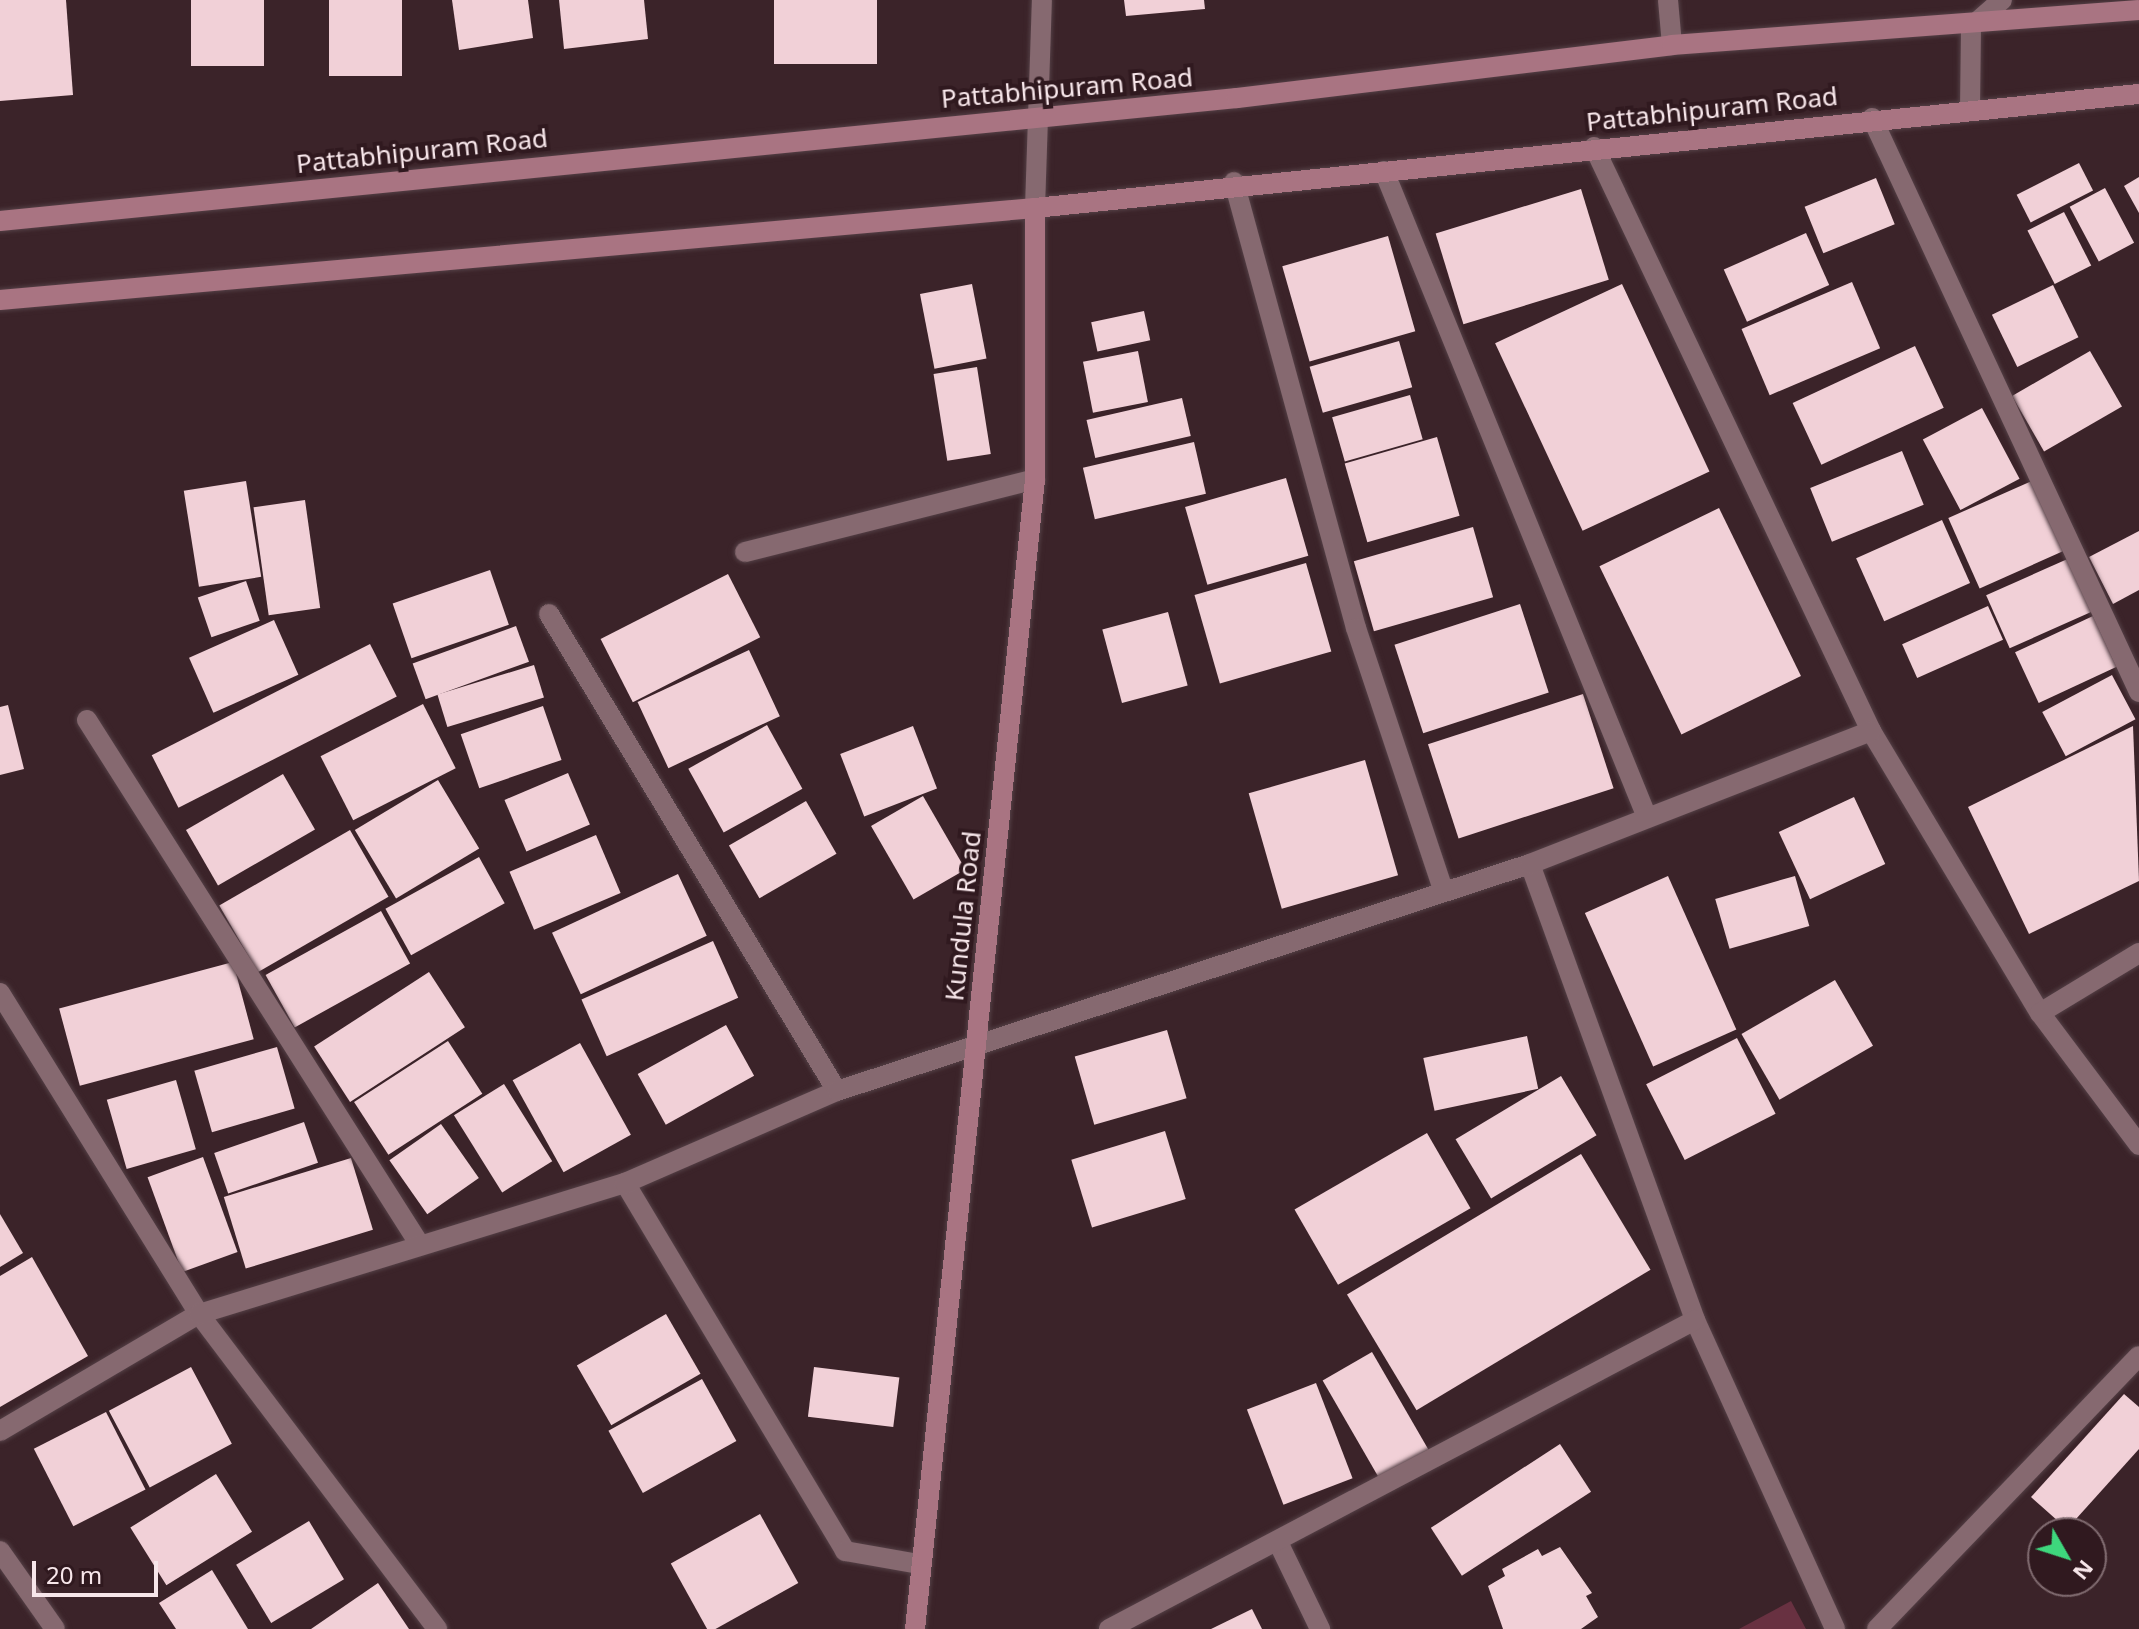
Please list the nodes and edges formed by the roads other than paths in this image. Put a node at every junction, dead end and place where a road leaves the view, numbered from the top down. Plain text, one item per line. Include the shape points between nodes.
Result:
1 (1042, 0) edge
2 (1668, 0) edge
3 (2002, 0) edge
4 (2139, 10) edge
5 (1971, 27) junction
6 (1672, 45) junction
7 (2139, 94) edge
8 (1970, 109) junction
9 (1038, 117) junction
10 (1872, 118) junction
11 (1594, 147) junction
12 (1384, 171) junction
13 (1234, 182) junction
14 (1035, 208) junction
15 (0, 221) edge
16 (0, 300) edge
17 (1035, 479) junction
18 (745, 552) dead end
19 (549, 614) dead end
20 (2139, 692) edge
21 (87, 720) dead end
22 (1871, 731) junction
23 (1646, 815) junction
24 (1530, 864) junction
25 (1443, 890) junction
26 (2139, 953) edge
27 (0, 993) edge
28 (2040, 1013) junction
29 (976, 1043) junction
30 (837, 1091) junction
31 (2139, 1145) edge
32 (625, 1183) junction
33 (418, 1242) junction
34 (199, 1314) junction
35 (1695, 1320) junction
36 (2139, 1356) edge
37 (0, 1431) edge
38 (1278, 1542) junction
39 (0, 1551) edge
40 (919, 1564) junction
41 (55, 1629) edge
42 (437, 1629) edge
43 (915, 1629) edge
44 (1109, 1629) edge
45 (1320, 1629) edge
46 (1835, 1629) edge
47 (1877, 1629) edge

1 - 9 street
2 - 6 street
3 - 5 street
4 - 5 street, Pattabhipuram Road
5 - 6 street, Pattabhipuram Road
5 - 8 street
6 - 9 street, Pattabhipuram Road
7 - 8 street, Pattabhipuram Road
8 - 10 street, Pattabhipuram Road
9 - 14 street
9 - 15 street, Pattabhipuram Road
10 - 11 street, Pattabhipuram Road
10 - 20 street
11 - 12 street, Pattabhipuram Road
11 - 22 street
12 - 13 street, Pattabhipuram Road
12 - 23 street
13 - 14 street, Pattabhipuram Road
13 - 25 street via 1356,628
14 - 16 street, Pattabhipuram Road
14 - 17 street, Kundula Road
17 - 18 street
17 - 29 street, Kundula Road
19 - 30 street
21 - 33 street
22 - 23 street
22 - 28 street
23 - 24 street
24 - 25 street
24 - 35 street
25 - 29 street
26 - 28 street
27 - 34 street
28 - 31 street
29 - 30 street
29 - 40 street, Kundula Road
30 - 32 street
32 - 33 street
32 - 40 street via 845,1551
33 - 34 street
34 - 37 street
34 - 42 street
35 - 38 street
35 - 46 street
36 - 47 street
38 - 44 street
38 - 45 street
39 - 41 street
40 - 43 street, Kundula Road

